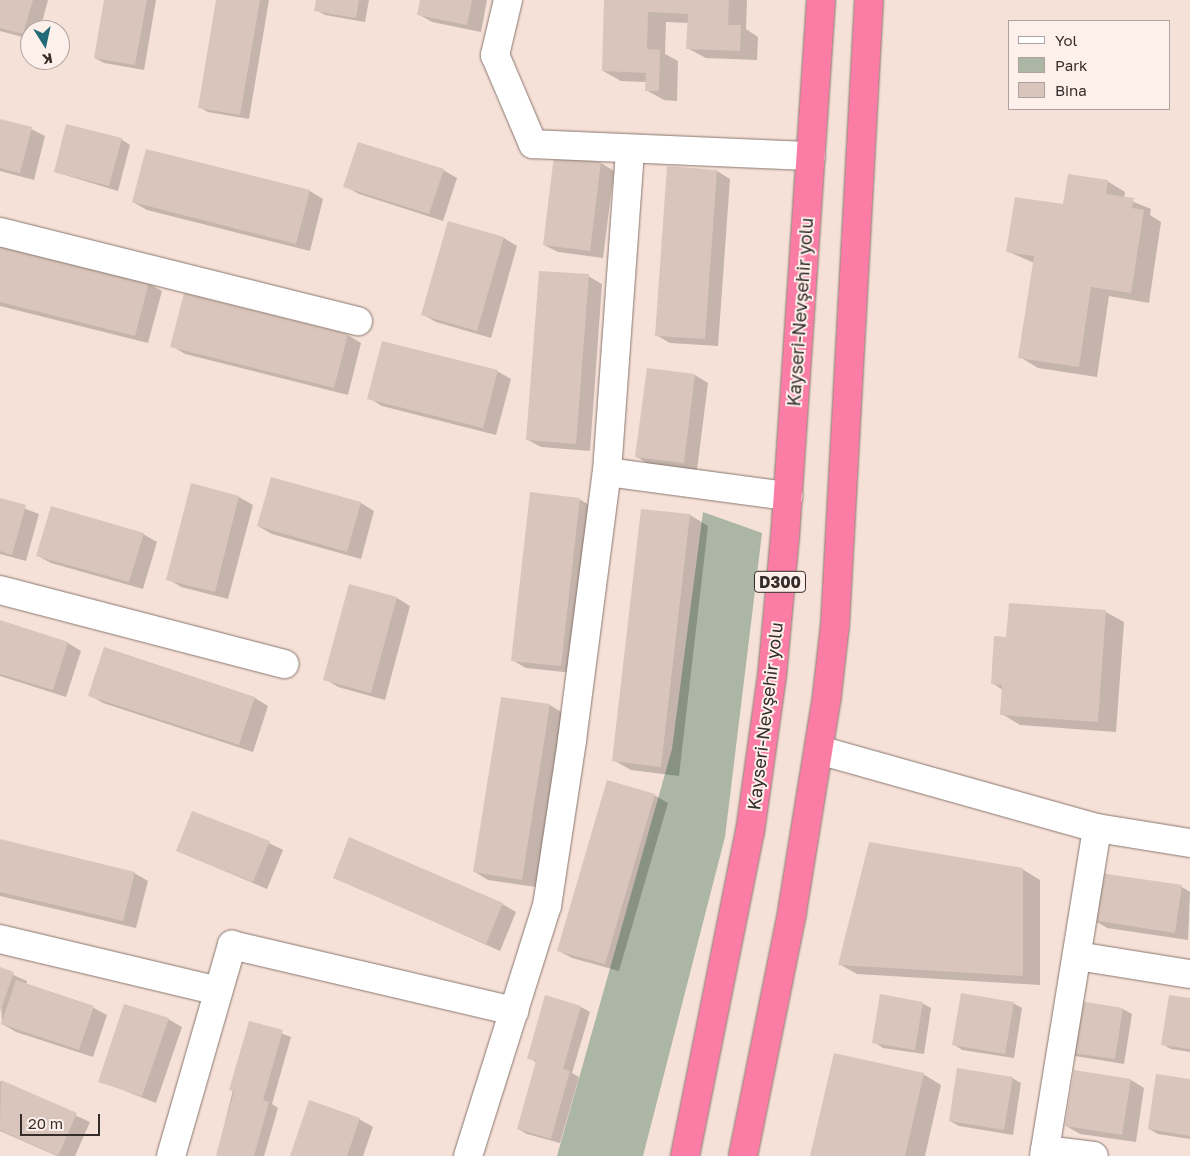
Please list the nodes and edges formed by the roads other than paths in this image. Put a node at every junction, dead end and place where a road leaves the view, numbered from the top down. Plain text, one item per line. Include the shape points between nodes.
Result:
1 (508, 0) edge
2 (821, 0) edge
3 (869, 0) edge
4 (630, 150) junction
5 (811, 156) junction
6 (0, 232) edge
7 (358, 322) dead end
8 (607, 472) junction
9 (788, 496) junction
10 (0, 590) edge
11 (285, 664) dead end
12 (819, 750) junction
13 (1098, 828) junction
14 (1190, 843) edge
15 (0, 939) edge
16 (1077, 956) junction
17 (1190, 974) edge
18 (218, 991) junction
19 (514, 1011) junction
20 (1044, 1153) edge
21 (171, 1156) edge
22 (468, 1156) edge
23 (685, 1156) edge
24 (743, 1156) edge
25 (1094, 1156) edge

1 - 4 street via 495,55 533,144
2 - 5 highway, Kayseri-Nevşehir yolu / D300
3 - 12 highway via 842,542
4 - 5 street
4 - 8 street
5 - 9 highway, Kayseri-Nevşehir yolu / D300
6 - 7 street
8 - 9 street
8 - 19 street via 572,740 546,906
9 - 23 highway, Kayseri-Nevşehir yolu / D300 via 772,676 750,832
10 - 11 street
12 - 13 street
12 - 24 highway via 792,912
13 - 14 street
13 - 16 street
15 - 18 street
16 - 17 street
16 - 20 street
18 - 19 street via 232,945
18 - 21 street
19 - 22 street
20 - 25 street

